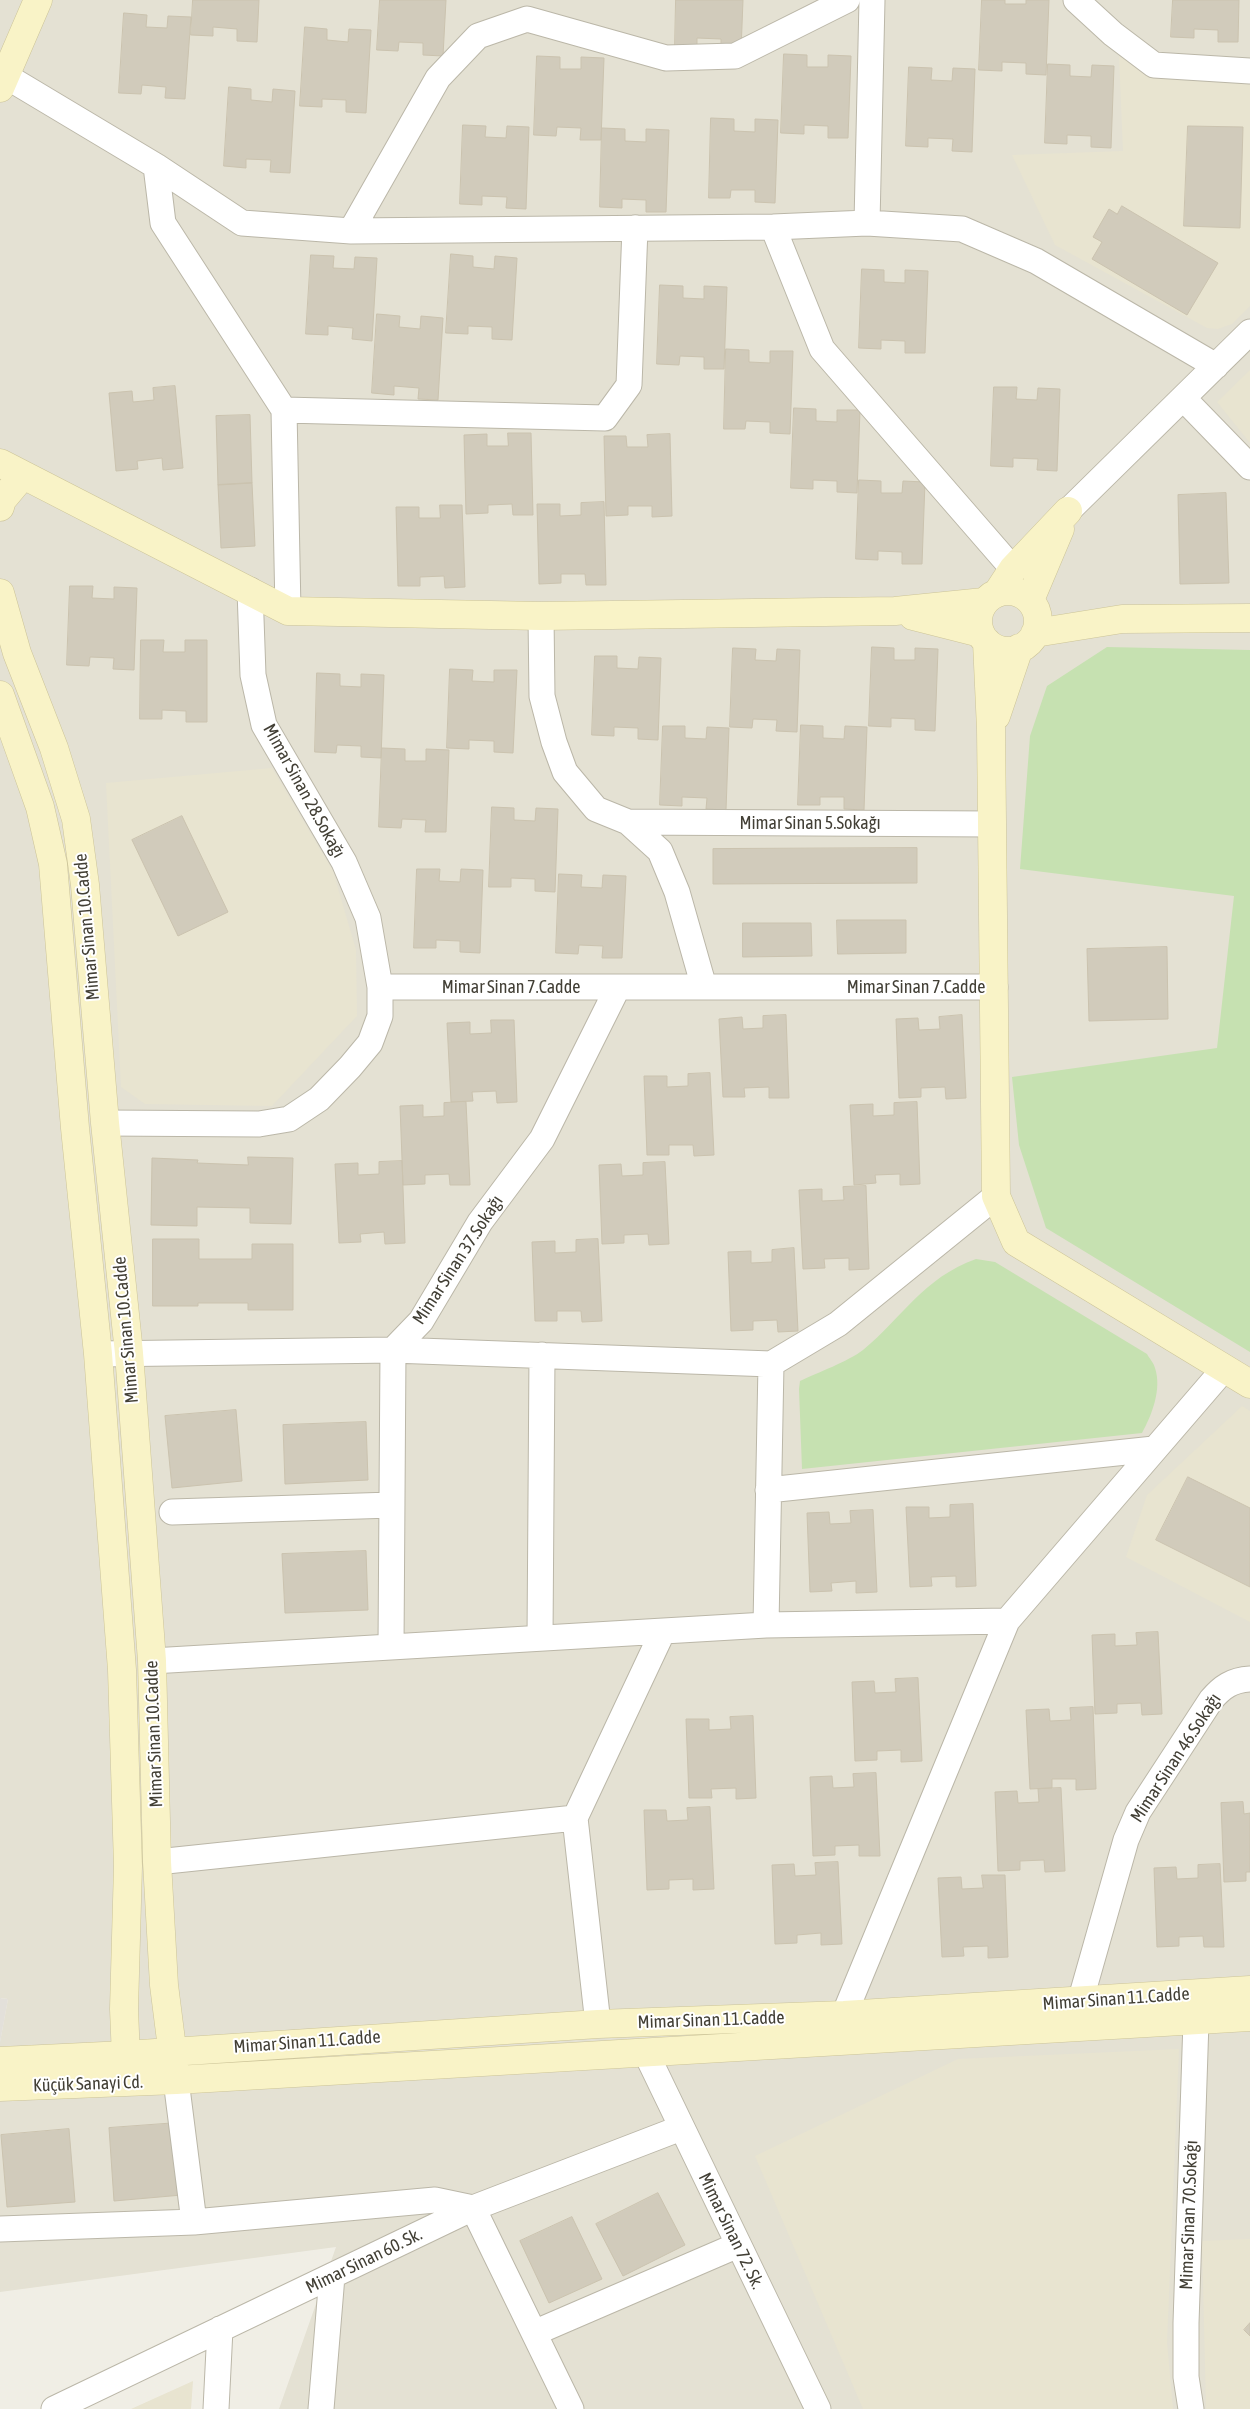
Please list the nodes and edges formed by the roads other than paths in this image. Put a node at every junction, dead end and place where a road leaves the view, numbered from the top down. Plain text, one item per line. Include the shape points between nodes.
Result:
1 (38, 0) edge
2 (847, 0) edge
3 (872, 0) edge
4 (1076, 0) edge
5 (528, 10) edge
6 (1250, 71) edge
7 (3, 75) edge
8 (156, 166) junction
9 (867, 223) junction
10 (773, 226) junction
11 (635, 228) junction
12 (351, 231) junction
13 (1250, 332) edge
14 (1216, 366) junction
15 (1184, 399) junction
16 (284, 410) junction
17 (1250, 467) edge
18 (12, 469) edge
19 (0, 507) edge
20 (1068, 511) junction
21 (1013, 569) junction
22 (250, 590) junction
23 (0, 593) edge
24 (991, 597) junction
25 (288, 611) junction
26 (895, 611) junction
27 (541, 616) junction
28 (1250, 618) edge
29 (1030, 622) junction
30 (984, 638) junction
31 (0, 695) edge
32 (991, 729) junction
33 (628, 822) junction
34 (992, 824) junction
35 (380, 987) junction
36 (618, 987) junction
37 (704, 987) junction
38 (995, 987) junction
39 (105, 1123) junction
40 (996, 1196) junction
41 (393, 1350) junction
42 (129, 1353) junction
43 (98, 1354) junction
44 (542, 1356) junction
45 (771, 1364) junction
46 (1224, 1369) junction
47 (1250, 1384) edge
48 (1154, 1450) junction
49 (768, 1490) junction
50 (392, 1506) junction
51 (172, 1512) dead end
52 (1007, 1621) junction
53 (766, 1625) junction
54 (662, 1630) junction
55 (540, 1638) junction
56 (391, 1646) junction
57 (152, 1661) junction
58 (1250, 1680) edge
59 (575, 1818) junction
60 (157, 1862) junction
61 (1250, 1990) edge
62 (1080, 2002) junction
63 (844, 2015) junction
64 (1250, 2017) edge
65 (1196, 2021) junction
66 (598, 2024) junction
67 (173, 2051) junction
68 (646, 2053) junction
69 (125, 2055) junction
70 (0, 2061) edge
71 (176, 2080) junction
72 (127, 2082) junction
73 (0, 2087) edge
74 (681, 2128) junction
75 (473, 2208) junction
76 (194, 2222) junction
77 (0, 2229) edge
78 (738, 2245) junction
79 (332, 2276) junction
80 (220, 2329) junction
81 (534, 2333) junction
82 (54, 2409) edge
83 (216, 2409) edge
84 (321, 2409) edge
85 (571, 2409) edge
86 (818, 2409) edge
87 (1191, 2409) edge

1 - 7 street
2 - 5 street via 735,56 666,58
3 - 9 street
4 - 6 street via 1154,65
5 - 12 street via 478,36 438,78
7 - 8 street
8 - 12 street via 242,223
8 - 16 street via 163,223
9 - 10 street
9 - 14 street via 962,229 1036,261
10 - 11 street
10 - 21 street via 822,349
11 - 12 street
11 - 16 street via 629,385 605,418
13 - 14 street
14 - 15 street
15 - 17 street
15 - 20 street
16 - 25 street
18 - 19 street
18 - 22 street
20 - 21 street
20 - 29 street
21 - 24 street
22 - 25 street
22 - 35 street, Mimar Sinan 28.Sokağı via 253,675 264,725 344,862 368,918
23 - 39 street, Mimar Sinan 10.Cadde via 16,653 54,748 76,819 85,885
24 - 26 street
24 - 29 street via 1015,591
24 - 30 street via 978,617
25 - 27 street
26 - 27 street
26 - 30 street
27 - 33 street via 542,696 565,772 596,809
28 - 29 street
29 - 30 street via 1008,650 996,648
29 - 32 street
30 - 32 street
31 - 43 street, Mimar Sinan 10.Cadde via 40,807 53,864
32 - 34 street
33 - 34 street, Mimar Sinan 5.Sokağı
33 - 37 street via 660,851 677,892
34 - 38 street
35 - 36 street, Mimar Sinan 7.Cadde
35 - 39 street via 380,1016 370,1043 319,1099 289,1119 259,1124
36 - 37 street, Mimar Sinan 7.Cadde
36 - 41 street, Mimar Sinan 37.Sokağı via 542,1139 480,1222 422,1321
37 - 38 street, Mimar Sinan 7.Cadde
38 - 40 street
39 - 42 street, Mimar Sinan 10.Cadde
40 - 45 street via 838,1324
40 - 46 street via 1016,1242
41 - 42 street
41 - 44 street
41 - 50 street
42 - 43 street
42 - 57 street, Mimar Sinan 10.Cadde
43 - 69 street, Mimar Sinan 10.Cadde via 122,1670 128,1866
44 - 45 street
44 - 55 street
45 - 49 street
46 - 47 street
46 - 48 street
48 - 49 street
48 - 52 street
49 - 53 street
50 - 51 street
50 - 56 street
52 - 53 street
52 - 63 street
53 - 54 street
54 - 55 street
54 - 59 street
55 - 56 street
56 - 57 street
57 - 60 street, Mimar Sinan 10.Cadde
58 - 62 street, Mimar Sinan 46.Sokağı via 1232,1682 1211,1700 1138,1812 1126,1840
59 - 60 street
59 - 66 street
60 - 67 street, Mimar Sinan 10.Cadde via 164,1985
61 - 62 street, Mimar Sinan 11.Cadde
62 - 63 street, Mimar Sinan 11.Cadde
63 - 66 street, Mimar Sinan 11.Cadde
64 - 65 street, Mimar Sinan 11.Cadde
65 - 68 street, Mimar Sinan 11.Cadde
65 - 87 street, Mimar Sinan 70.Sokağı via 1186,2324 1186,2377
66 - 67 street, Mimar Sinan 11.Cadde
67 - 69 street, Küçük Sanayi Cd.
67 - 71 street, Mimar Sinan 10.Cadde
68 - 71 street, Mimar Sinan 11.Cadde
68 - 74 street, Mimar Sinan 72. Sk.
69 - 70 street, Küçük Sanayi Cd.
69 - 72 street, Mimar Sinan 10.Cadde
71 - 72 street, Küçük Sanayi Cd.
71 - 76 street
72 - 73 street, Küçük Sanayi Cd.
74 - 75 street, Mimar Sinan 60. Sk.
74 - 78 street, Mimar Sinan 72. Sk.
75 - 76 street via 435,2200
75 - 79 street, Mimar Sinan 60. Sk.
75 - 81 street
76 - 77 street
78 - 81 street
78 - 86 street, Mimar Sinan 72. Sk.
79 - 80 street, Mimar Sinan 60. Sk.
79 - 84 street
80 - 82 street, Mimar Sinan 60. Sk.
80 - 83 street
81 - 85 street

